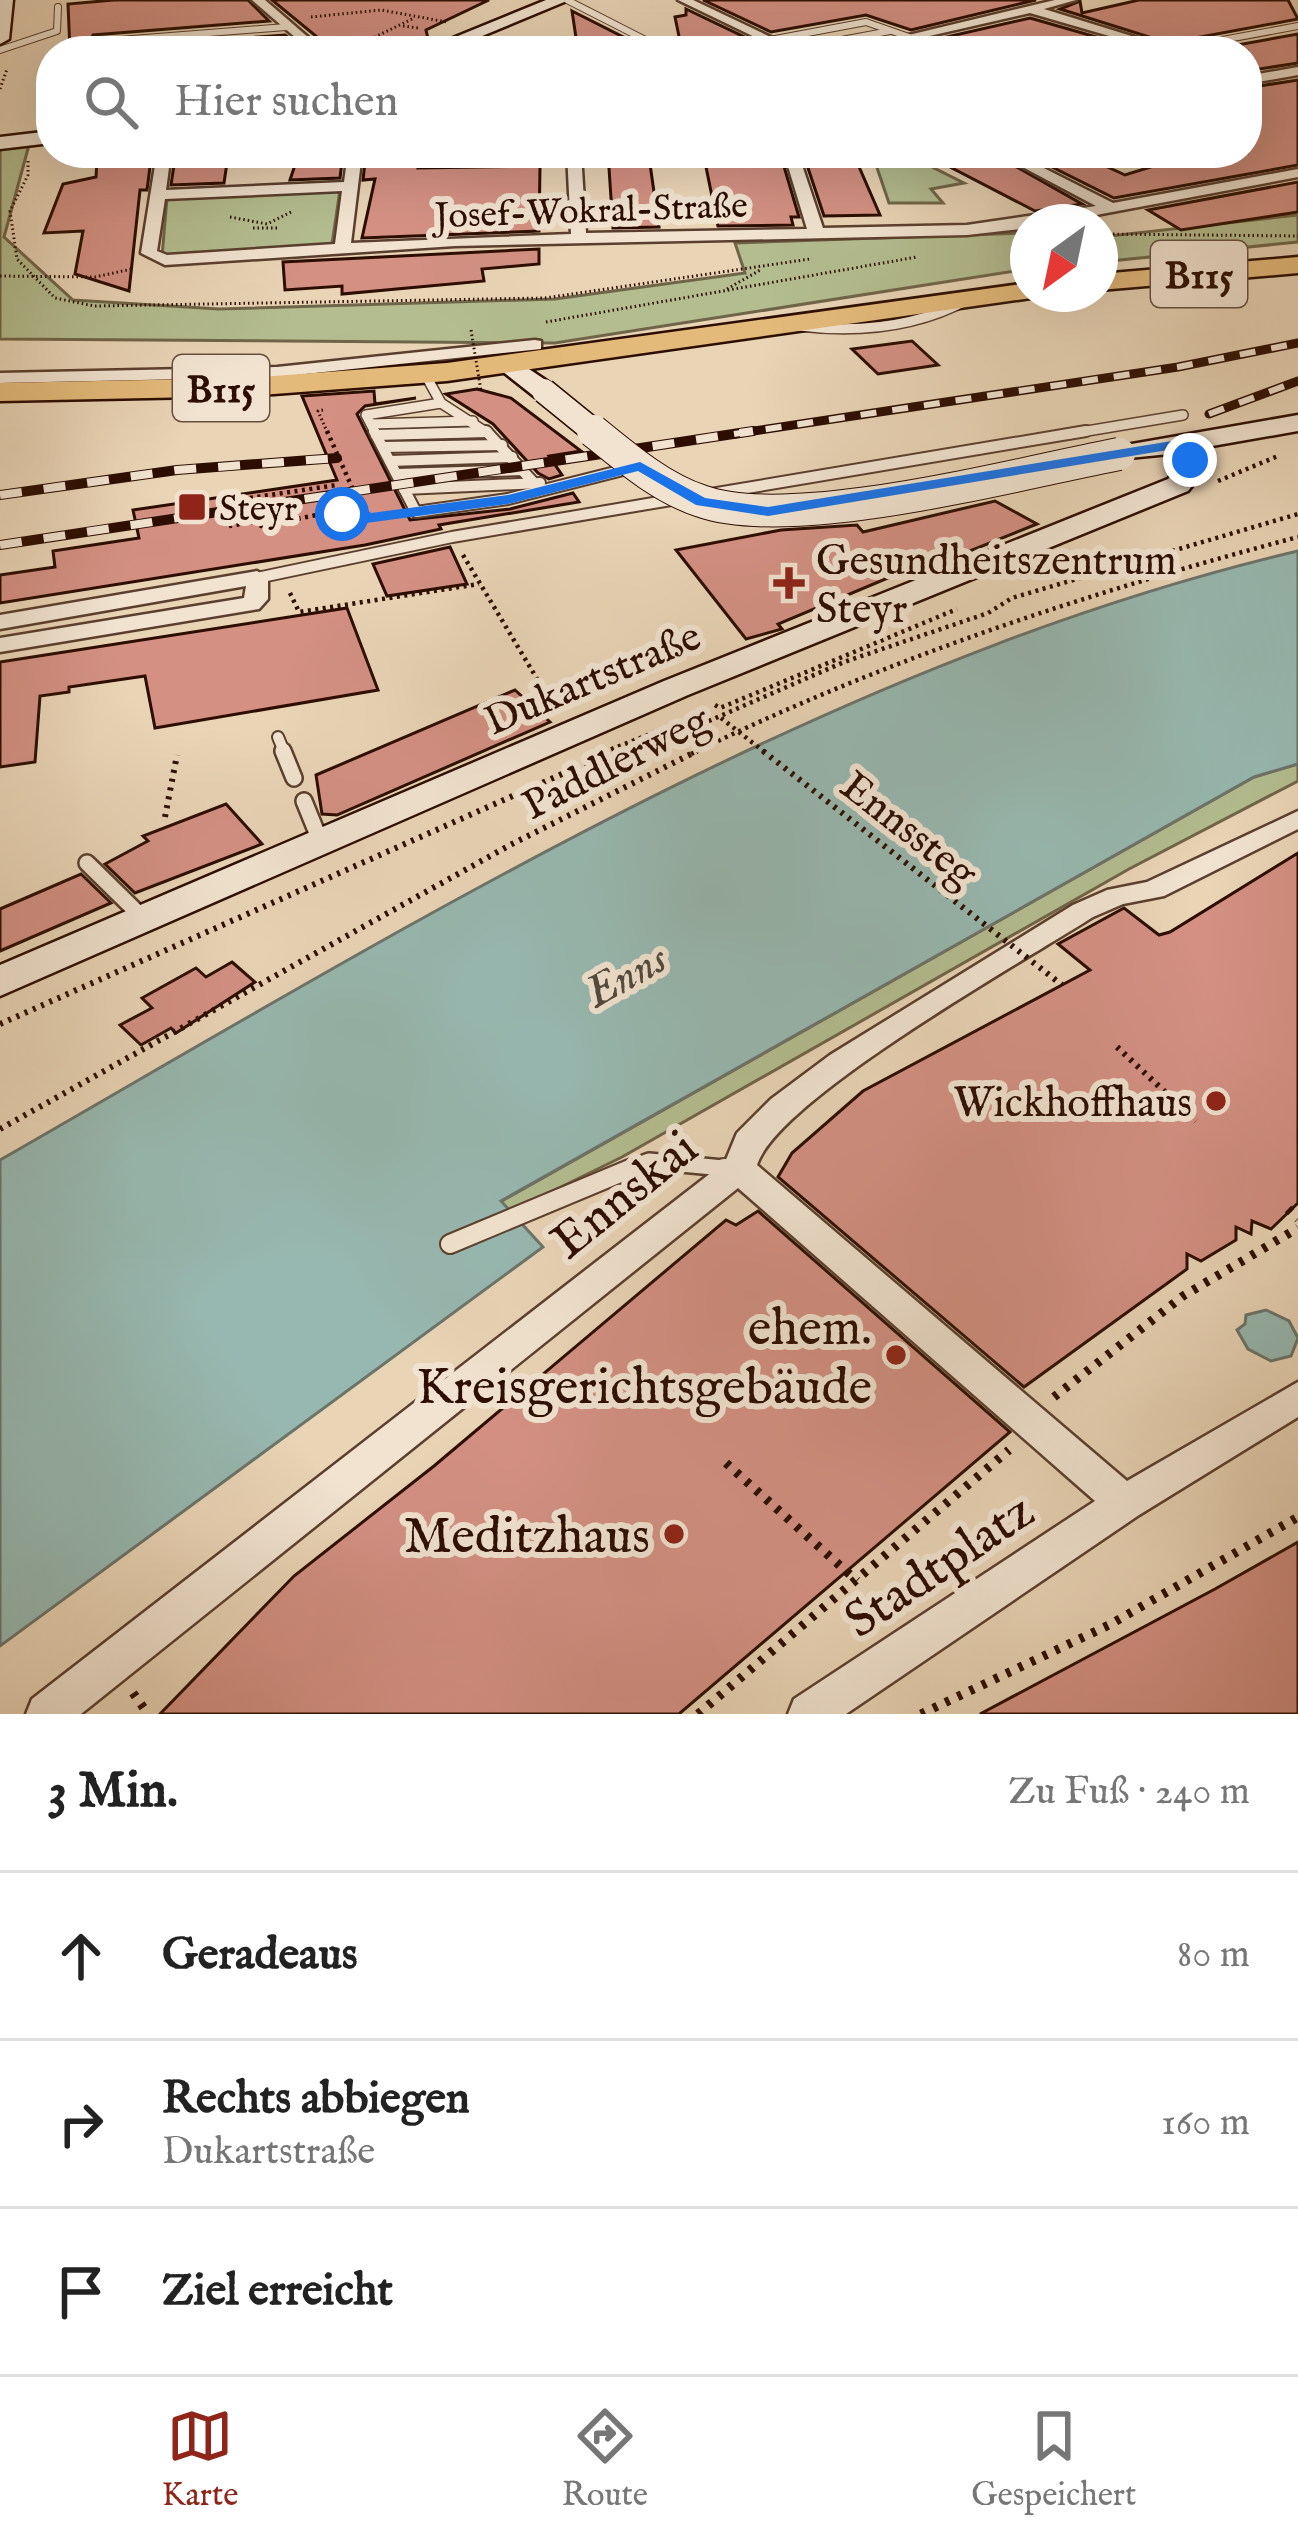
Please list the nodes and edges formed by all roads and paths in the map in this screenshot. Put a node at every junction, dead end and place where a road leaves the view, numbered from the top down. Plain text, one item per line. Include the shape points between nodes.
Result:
1 (8, 0) edge
2 (258, 0) edge
3 (560, 0) edge
4 (684, 0) edge
5 (995, 0) edge
6 (1070, 0) edge
7 (58, 7) dead end
8 (1036, 10) junction
9 (417, 16) junction
10 (281, 24) junction
11 (400, 25) junction
12 (1298, 26) edge
13 (418, 28) dead end
14 (486, 28) junction
15 (891, 31) junction
16 (796, 35) joint
17 (42, 36) edge
18 (156, 36) edge
19 (297, 36) edge
20 (377, 36) edge
21 (467, 36) edge
22 (636, 36) edge
23 (761, 36) edge
24 (791, 36) edge
25 (864, 36) edge
26 (897, 36) edge
27 (937, 36) edge
28 (1121, 36) edge
29 (1247, 36) edge
30 (36, 38) edge
31 (0, 39) edge
32 (0, 50) edge
33 (1298, 71) edge
34 (1262, 77) edge
35 (36, 139) edge
36 (0, 143) edge
37 (35, 157) dead end
38 (162, 168) edge
39 (353, 168) edge
40 (575, 168) edge
41 (796, 168) edge
42 (1033, 168) edge
43 (1298, 173) edge
44 (349, 186) junction
45 (157, 195) junction
46 (1104, 204) edge
47 (1118, 207) edge
48 (1010, 225) edge
49 (815, 232) junction
50 (1118, 234) edge
51 (1298, 236) edge
52 (579, 239) junction
53 (342, 248) junction
54 (819, 257) dead end
55 (917, 257) dead end
56 (156, 259) junction
57 (769, 266) junction
58 (1298, 266) edge
59 (0, 276) edge
60 (39, 280) junction
61 (1118, 281) edge
62 (718, 293) junction
63 (1010, 293) edge
64 (532, 324) dead end
65 (471, 330) dead end
66 (681, 339) junction
67 (523, 355) junction
68 (425, 374) junction
69 (0, 378) edge
70 (544, 391) junction
71 (0, 392) edge
72 (481, 392) dead end
73 (441, 403) junction
74 (336, 409) dead end
75 (474, 421) junction
76 (1298, 423) edge
77 (373, 429) junction
78 (1180, 430) junction
79 (487, 431) junction
80 (502, 445) junction
81 (383, 447) junction
82 (1286, 453) dead end
83 (512, 458) junction
84 (390, 461) junction
85 (640, 466) junction
86 (523, 470) junction
87 (1232, 472) dead end
88 (398, 474) junction
89 (349, 483) junction
90 (534, 483) junction
91 (568, 484) junction
92 (404, 489) junction
93 (250, 498) dead end
94 (363, 511) junction
95 (416, 512) junction
96 (1298, 514) edge
97 (259, 520) junction
98 (230, 526) dead end
99 (291, 531) dead end
100 (1298, 537) edge
101 (269, 576) junction
102 (0, 622) edge
103 (0, 645) edge
104 (826, 670) junction
105 (826, 692) junction
106 (716, 705) dead end
107 (721, 718) junction
108 (562, 720) dead end
109 (278, 737) dead end
110 (608, 754) dead end
111 (177, 755) dead end
112 (594, 760) junction
113 (295, 778) dead end
114 (304, 801) dead end
115 (165, 817) dead end
116 (1298, 819) edge
117 (321, 843) junction
118 (87, 863) dead end
119 (145, 920) junction
120 (0, 982) edge
121 (1062, 986) dead end
122 (0, 1024) edge
123 (1117, 1047) dead end
124 (1196, 1121) dead end
125 (0, 1130) edge
126 (739, 1169) junction
127 (1288, 1209) dead end
128 (1298, 1219) edge
129 (1298, 1228) edge
130 (451, 1244) dead end
131 (1298, 1398) edge
132 (1026, 1413) junction
133 (726, 1463) dead end
134 (1125, 1503) junction
135 (1298, 1517) edge
136 (857, 1581) junction
137 (47, 1714) edge
138 (698, 1714) edge
139 (809, 1714) edge
140 (920, 1714) edge

1 - 31 street
2 - 10 street
3 - 14 street
3 - 22 lane
4 - 23 street
5 - 8 street
6 - 8 street
7 - 17 lane via 57,31
8 - 27 street
8 - 28 street
9 - 10 path via 381,10
9 - 11 path
9 - 14 path
10 - 18 lane
10 - 19 street
11 - 13 path
11 - 20 path
12 - 29 lane
14 - 21 street
15 - 16 lane via 866,22
15 - 25 lane
15 - 26 lane
16 - 24 lane
30 - 32 lane
33 - 34 street
35 - 36 street
37 - 60 path via 10,211 17,259
38 - 45 street
39 - 44 street
40 - 52 street
41 - 49 street
42 - 46 street
43 - 47 street, Josef-Wokral-Straße
44 - 45 street
44 - 53 street
45 - 56 street via 149,253
48 - 49 street, Josef-Wokral-Straße
49 - 52 street, Josef-Wokral-Straße
50 - 51 path
52 - 53 street, Josef-Wokral-Straße
53 - 56 street, Josef-Wokral-Straße
54 - 57 path
55 - 62 path
56 - 60 path via 118,276
57 - 60 path via 545,298 226,307 94,305 55,298
57 - 62 path
58 - 61 main road, B115
59 - 60 path
62 - 64 path
63 - 66 main road, B115
65 - 72 path, bridge
66 - 67 main road, B115
66 - 70 main road via 564,368
67 - 68 main road, B115
67 - 69 street
67 - 70 street
68 - 71 main road, B115
68 - 73 lane
70 - 85 street, bridge
73 - 75 lane
73 - 77 lane via 366,415
74 - 89 path via 318,411
75 - 77 lane
75 - 79 lane
76 - 78 street
77 - 79 lane
77 - 81 lane
78 - 85 street, bridge via 1119,454 768,512 701,502
78 - 101 lane via 452,536
78 - 117 street, Dukartstraße via 1191,470 1178,485 676,688
79 - 80 lane
80 - 81 lane
80 - 83 lane
81 - 84 lane
82 - 87 path
83 - 84 lane
83 - 86 lane
84 - 88 lane
85 - 91 lane
86 - 88 lane
86 - 90 lane
88 - 92 lane
89 - 93 path
89 - 94 path
90 - 91 lane
90 - 92 lane
91 - 95 lane
92 - 95 lane
94 - 95 path via 366,519
94 - 97 path via 261,526
96 - 104 path via 1048,585
97 - 98 path
97 - 99 path via 285,516
100 - 105 path, Paddlerweg via 1054,609
101 - 102 street
101 - 103 street via 251,604
101 - 108 path via 299,612 479,584
104 - 105 path
104 - 107 path
105 - 125 path, Paddlerweg via 658,770
106 - 107 path
107 - 112 path via 603,767
107 - 121 path, Ennssteg, bridge
109 - 113 lane
110 - 112 path
111 - 115 path
112 - 122 path
114 - 117 lane
116 - 126 street, Ennskai via 1154,890 1083,910 1018,950 782,1107 748,1142
117 - 119 street, Dukartstraße
118 - 119 lane
119 - 120 street, Dukartstraße
123 - 124 path
126 - 130 lane via 650,1161
126 - 132 street, Stadtplatz
126 - 137 street, Ennskai
127 - 128 path
129 - 132 path via 1184,1296
131 - 134 street, Stadtplatz
132 - 134 street, Stadtplatz
132 - 136 path
133 - 136 path
134 - 139 street, Stadtplatz
135 - 140 path via 1109,1625
136 - 138 path

